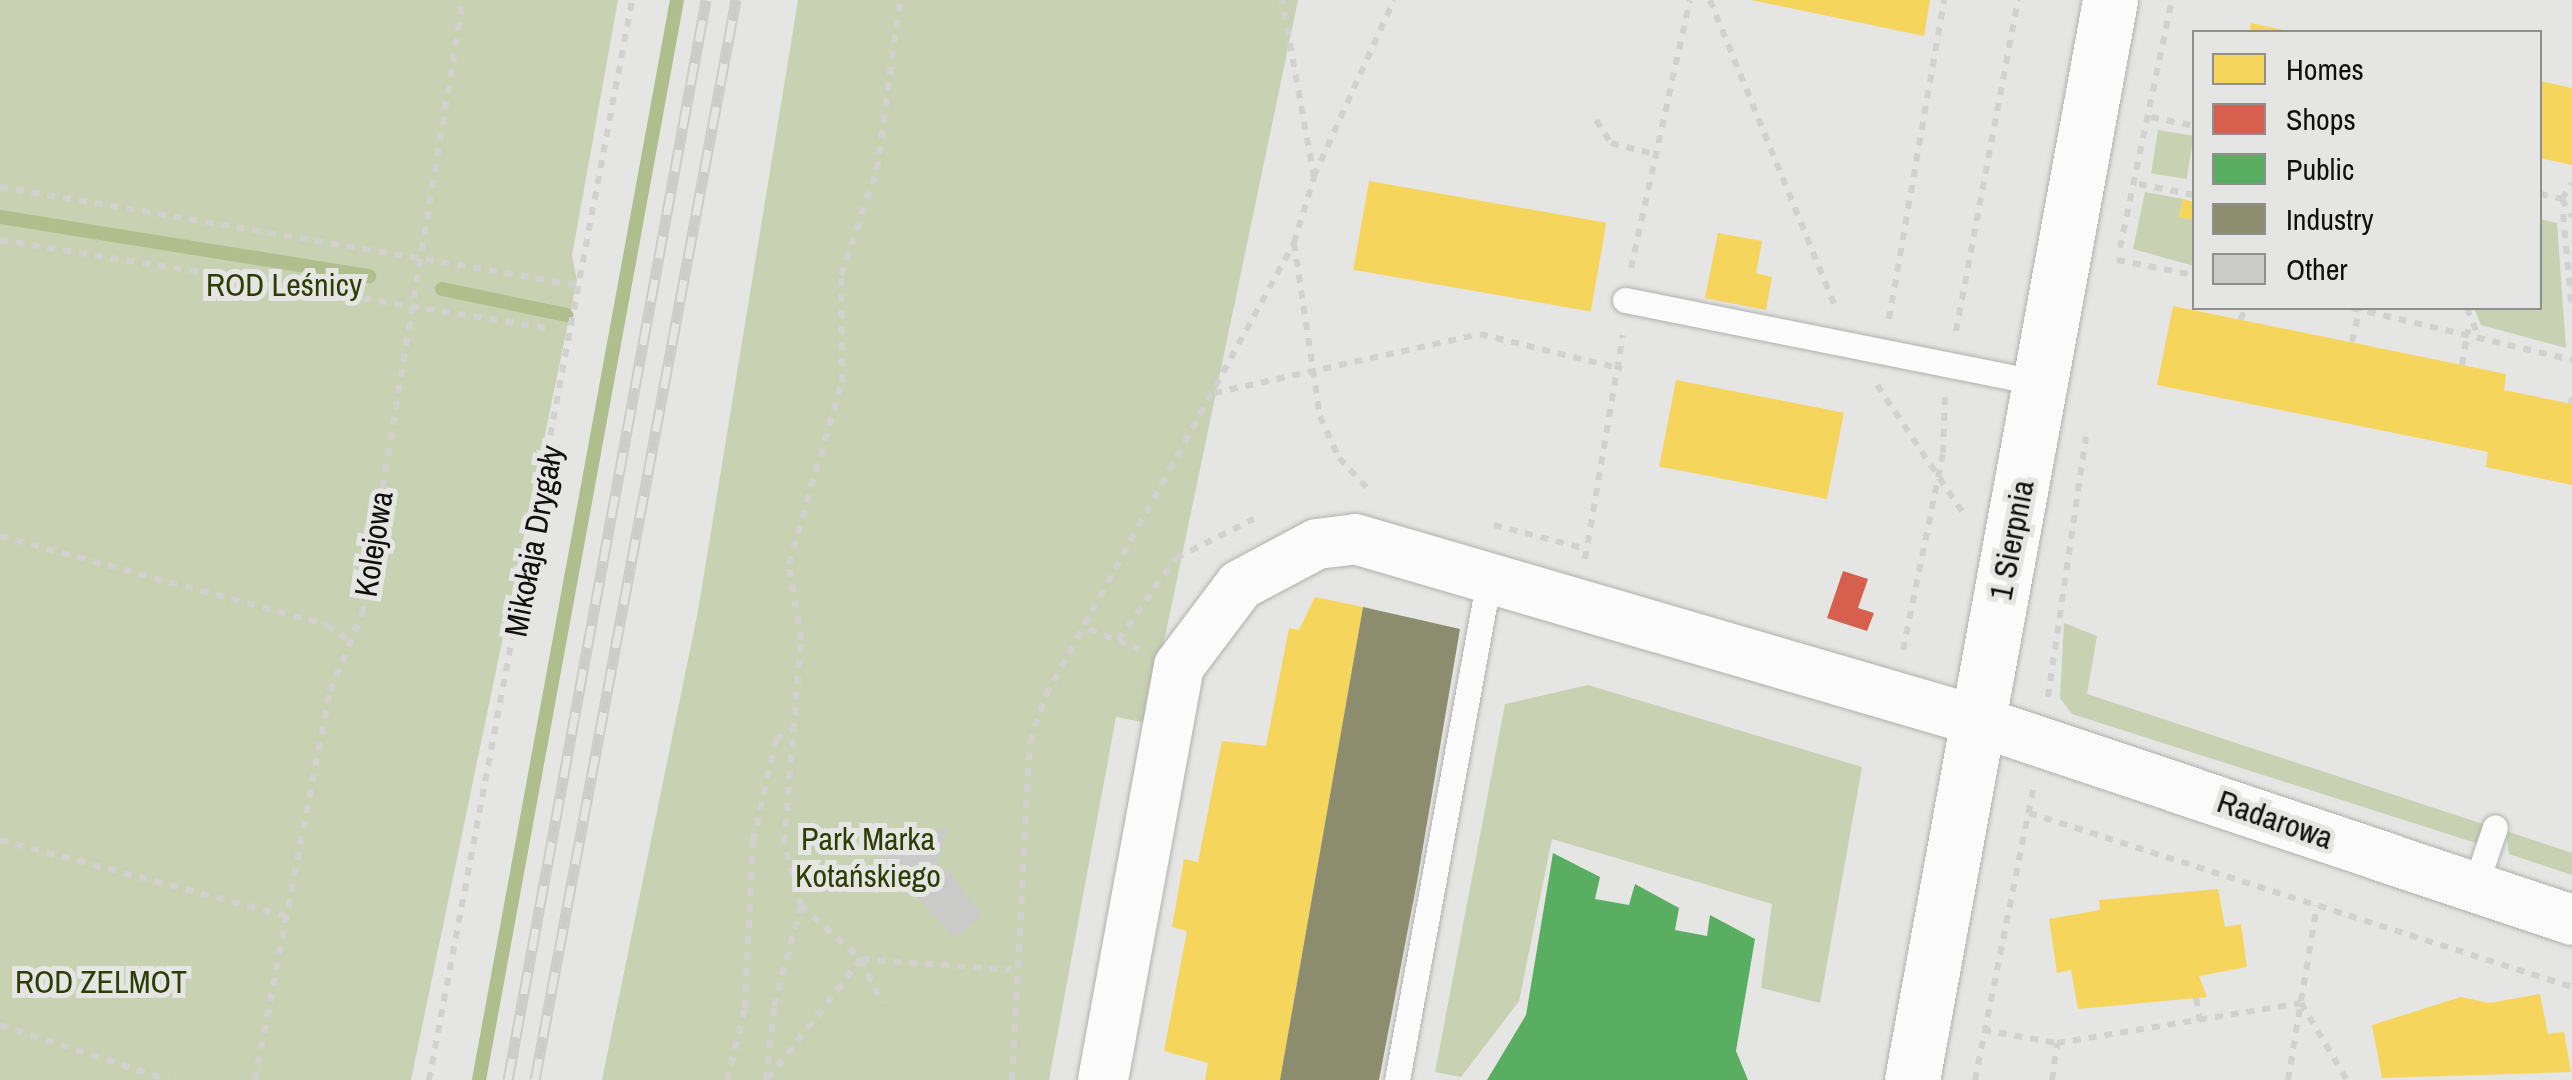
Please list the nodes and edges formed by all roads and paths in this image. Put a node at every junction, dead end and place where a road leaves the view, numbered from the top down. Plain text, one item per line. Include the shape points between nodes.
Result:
1 (462, 0) edge
2 (632, 0) edge
3 (900, 0) edge
4 (1282, 0) edge
5 (1394, 0) edge
6 (1710, 0) edge
7 (1944, 0) edge
8 (2110, 0) edge
9 (2172, 0) edge
10 (2151, 117) junction
11 (1596, 120) dead end
12 (2192, 126) edge
13 (1650, 152) dead end
14 (1314, 177) junction
15 (2572, 183) edge
16 (2139, 184) junction
17 (0, 187) edge
18 (2542, 194) edge
19 (2192, 195) edge
20 (2562, 199) junction
21 (2568, 215) edge
22 (0, 240) edge
23 (1294, 244) junction
24 (2117, 260) junction
25 (419, 262) junction
26 (2192, 275) edge
27 (2114, 278) dead end
28 (582, 286) junction
29 (1625, 300) dead end
30 (412, 306) junction
31 (2244, 310) edge
32 (2357, 310) edge
33 (2367, 310) edge
34 (2468, 310) edge
35 (2572, 311) edge
36 (2241, 320) dead end
37 (552, 329) dead end
38 (2472, 331) junction
39 (2352, 342) dead end
40 (1851, 345) junction
41 (1884, 351) junction
42 (2572, 360) edge
43 (2462, 365) dead end
44 (1622, 369) dead end
45 (1314, 373) junction
46 (2041, 382) junction
47 (1214, 393) junction
48 (2088, 426) dead end
49 (1356, 495) dead end
50 (1260, 517) dead end
51 (0, 536) edge
52 (1490, 574) junction
53 (2005, 575) junction
54 (1118, 640) dead end
55 (350, 642) junction
56 (2048, 704) dead end
57 (1978, 720) junction
58 (792, 728) junction
59 (2034, 783) dead end
60 (2029, 812) junction
61 (2494, 828) dead end
62 (0, 840) edge
63 (2474, 888) junction
64 (2316, 905) junction
65 (801, 906) junction
66 (286, 916) junction
67 (2572, 920) edge
68 (861, 959) junction
69 (1011, 970) junction
70 (2572, 987) edge
71 (2196, 998) dead end
72 (882, 1002) dead end
73 (2302, 1002) junction
74 (2200, 1021) junction
75 (0, 1025) edge
76 (1983, 1030) junction
77 (2057, 1043) junction
78 (168, 1080) edge
79 (255, 1080) edge
80 (429, 1080) edge
81 (728, 1080) edge
82 (767, 1080) edge
83 (1012, 1080) edge
84 (1103, 1080) edge
85 (1397, 1080) edge
86 (1912, 1080) edge
87 (1975, 1080) edge
88 (2052, 1080) edge
89 (2288, 1080) edge
90 (2347, 1080) edge

1 - 25 path, Kolejowa
2 - 28 path, Mikołaja Drygały
3 - 58 path via 877,170 841,275 842,382 788,564 801,640
4 - 14 path
5 - 14 path
6 - 40 path
7 - 41 path
8 - 46 street, 1 Sierpnia
9 - 10 path
10 - 12 path
10 - 16 path
11 - 13 path via 1611,143
14 - 23 path
15 - 20 path
16 - 19 path
16 - 24 path
17 - 25 path
18 - 20 path
20 - 21 path
21 - 35 path
22 - 30 path
23 - 45 path
23 - 47 path
24 - 26 path
24 - 27 path
25 - 28 path
25 - 30 path, Kolejowa
28 - 80 path, Mikołaja Drygały
29 - 40 lane
30 - 37 path
30 - 55 path, Kolejowa
31 - 36 path
32 - 39 path
33 - 38 path
34 - 38 path
38 - 42 path
38 - 43 path
40 - 41 lane
40 - 53 path
41 - 46 lane
44 - 45 path via 1480,334
45 - 47 path
45 - 49 path via 1340,458 1372,493
46 - 53 street, 1 Sierpnia
47 - 69 path via 1046,695 1030,742
48 - 56 path
50 - 54 path via 1176,558
51 - 55 path via 327,626
52 - 57 street, Radarowa
52 - 84 street, Radarowa via 1400,546 1336,542 1276,563 1220,606 1179,666
52 - 85 lane
53 - 57 street, 1 Sierpnia
55 - 66 path, Kolejowa via 330,690
57 - 63 street, Radarowa
57 - 86 street, 1 Sierpnia
58 - 65 path via 784,843
58 - 81 path via 776,740 752,841 745,1008
59 - 60 path
60 - 64 path
60 - 76 path
61 - 63 lane
62 - 66 path
63 - 67 street, Radarowa
64 - 70 path
64 - 73 path
65 - 68 path
65 - 82 path via 774,1006
66 - 79 path, Kolejowa
68 - 69 path
68 - 72 path
68 - 82 path
69 - 83 path
71 - 74 path
73 - 74 path
73 - 89 path
73 - 90 path
74 - 77 path
75 - 78 path
76 - 77 path
76 - 87 path
77 - 88 path

